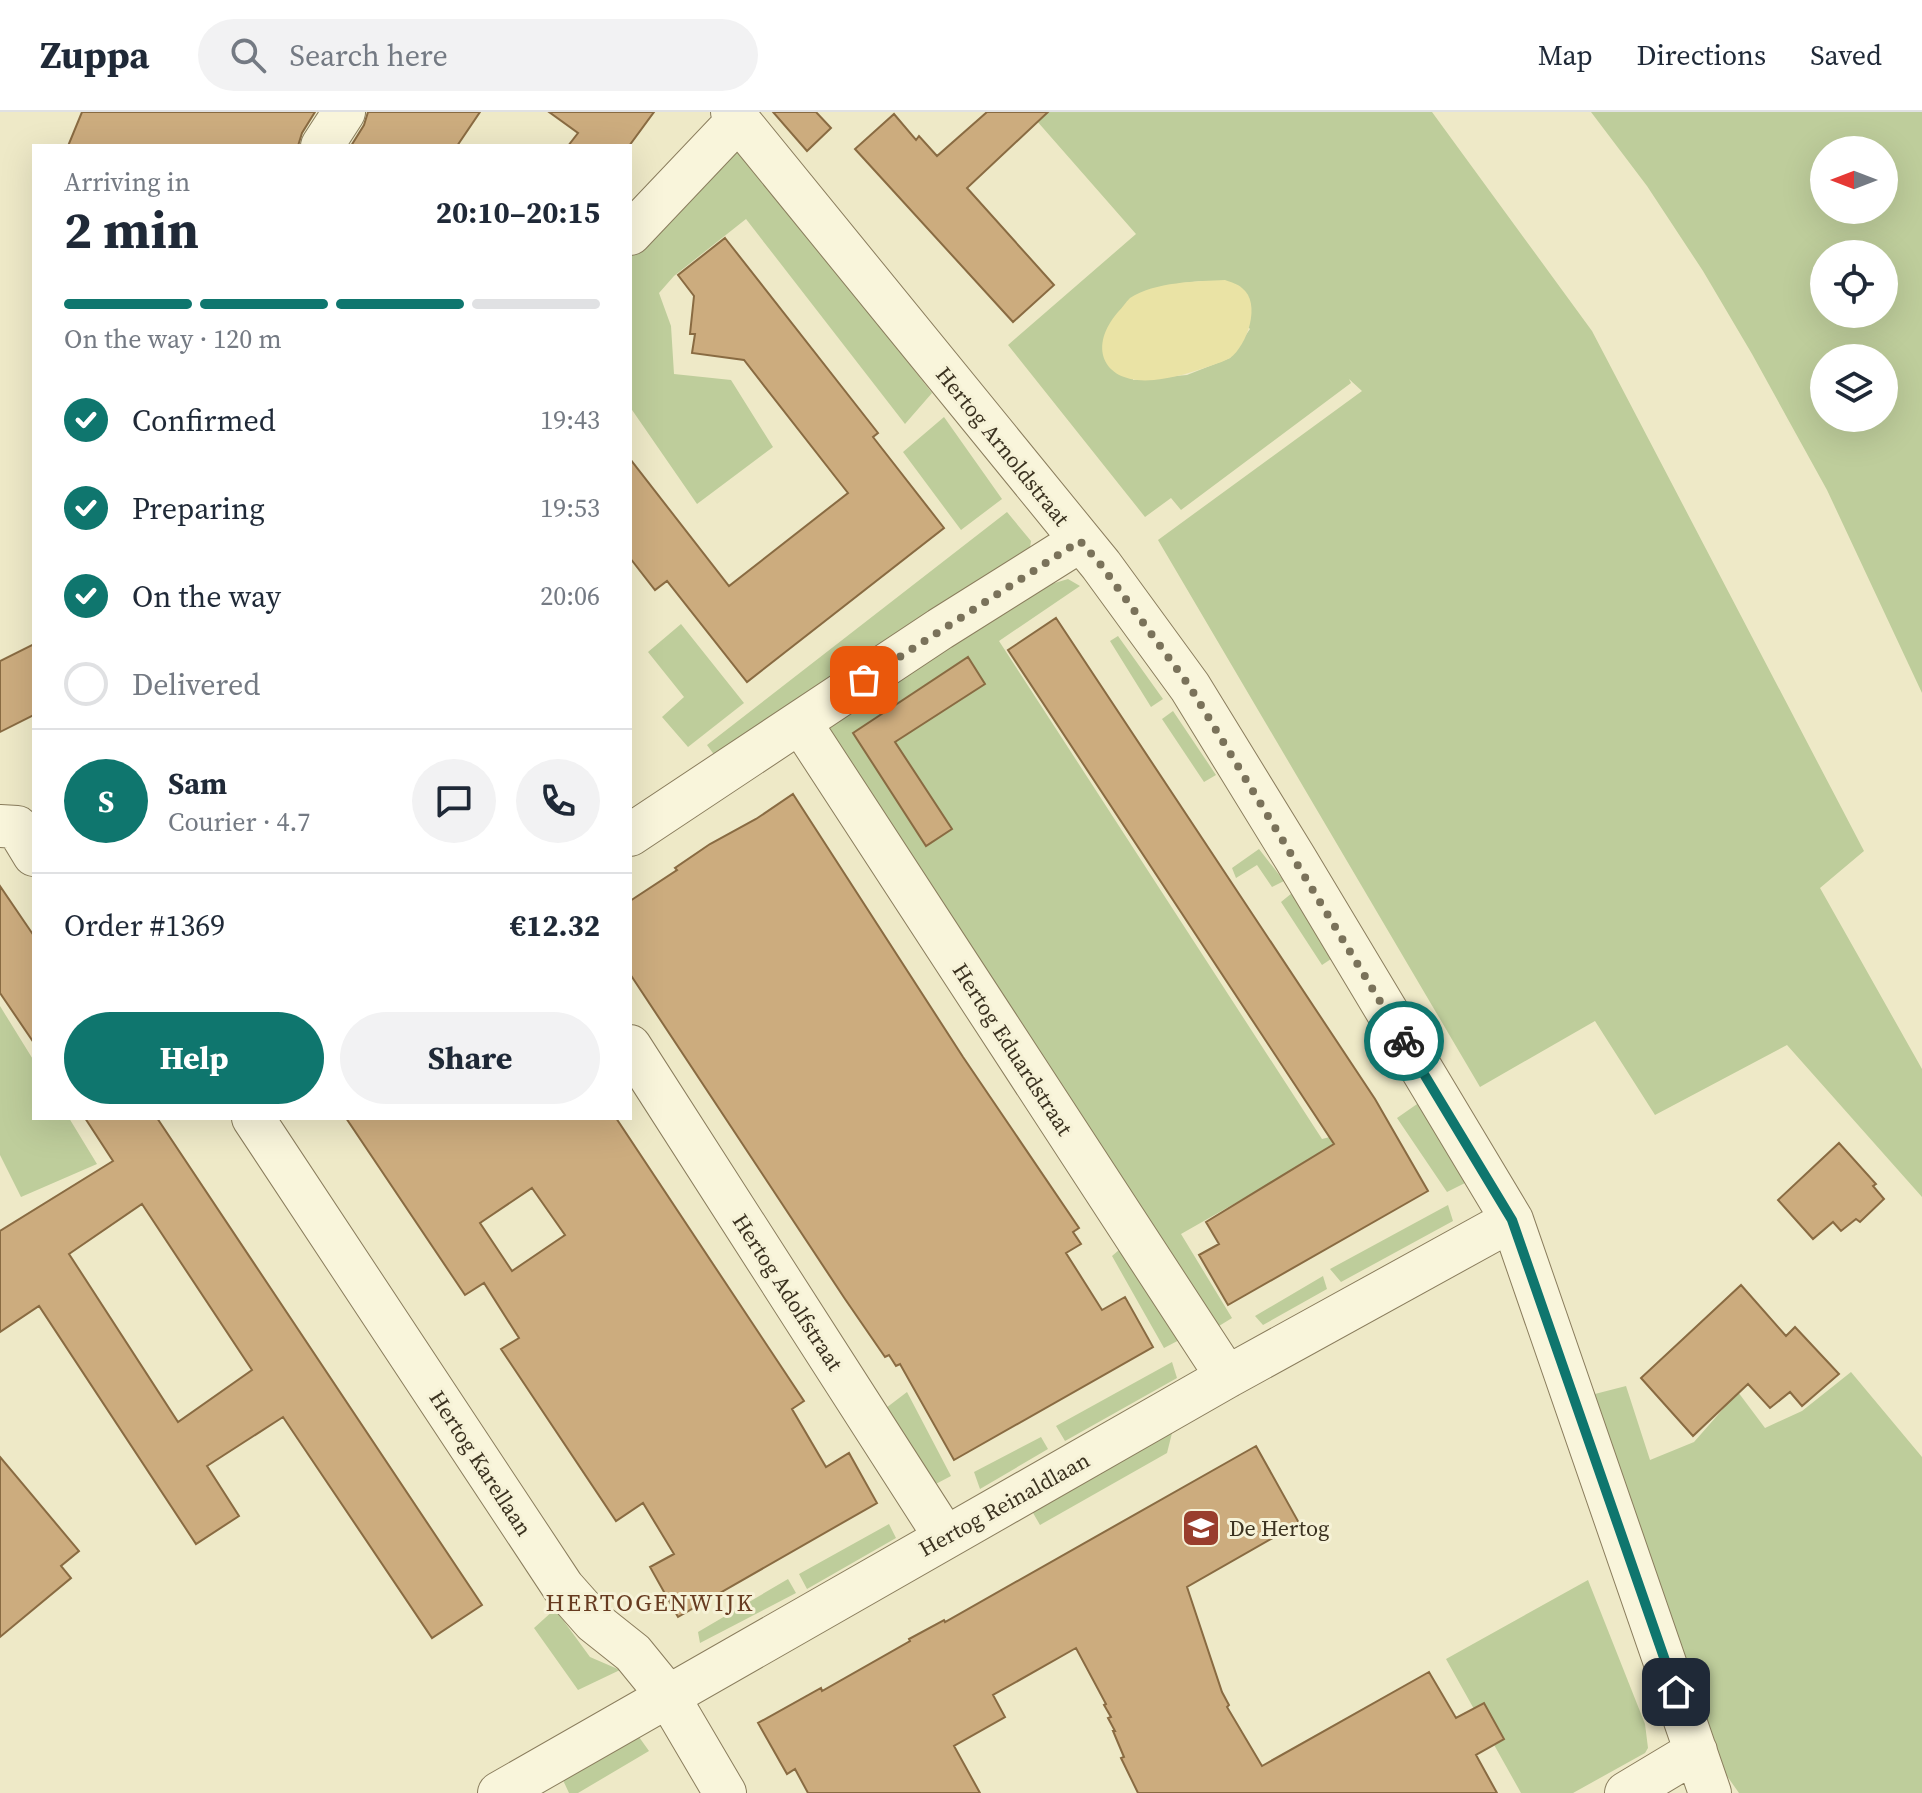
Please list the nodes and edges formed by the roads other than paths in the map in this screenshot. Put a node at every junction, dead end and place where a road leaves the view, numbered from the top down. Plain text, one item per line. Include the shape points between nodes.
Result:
1 (344, 112) edge
2 (735, 115) edge
3 (323, 144) edge
4 (632, 232) edge
5 (1080, 541) junction
6 (800, 722) junction
7 (0, 826) edge
8 (632, 834) edge
9 (32, 852) edge
10 (632, 1049) edge
11 (254, 1120) edge
12 (1512, 1220) junction
13 (1227, 1377) junction
14 (945, 1537) junction
15 (668, 1696) junction
16 (1696, 1751) junction
17 (499, 1793) edge
18 (725, 1793) edge
19 (1626, 1793) edge
20 (1710, 1793) edge

1 - 3 street
2 - 4 street
2 - 5 street, Hertog Arnoldstraat
5 - 6 street
5 - 12 street, Hertog Arnoldstraat via 1190,687
6 - 8 street
6 - 13 street, Hertog Eduardstraat
7 - 9 street via 17,827
10 - 14 street, Hertog Adolfstraat
11 - 15 street, Hertog Karellaan via 563,1587 594,1622 633,1653
12 - 13 street, Hertog Reinaldlaan
12 - 16 street, Hertog Arnoldstraat
13 - 14 street, Hertog Reinaldlaan
14 - 15 street, Hertog Reinaldlaan
15 - 17 street, Hertog Reinaldlaan
15 - 18 street, Hertog Karellaan
16 - 19 street
16 - 20 street, Hertog Arnoldstraat

